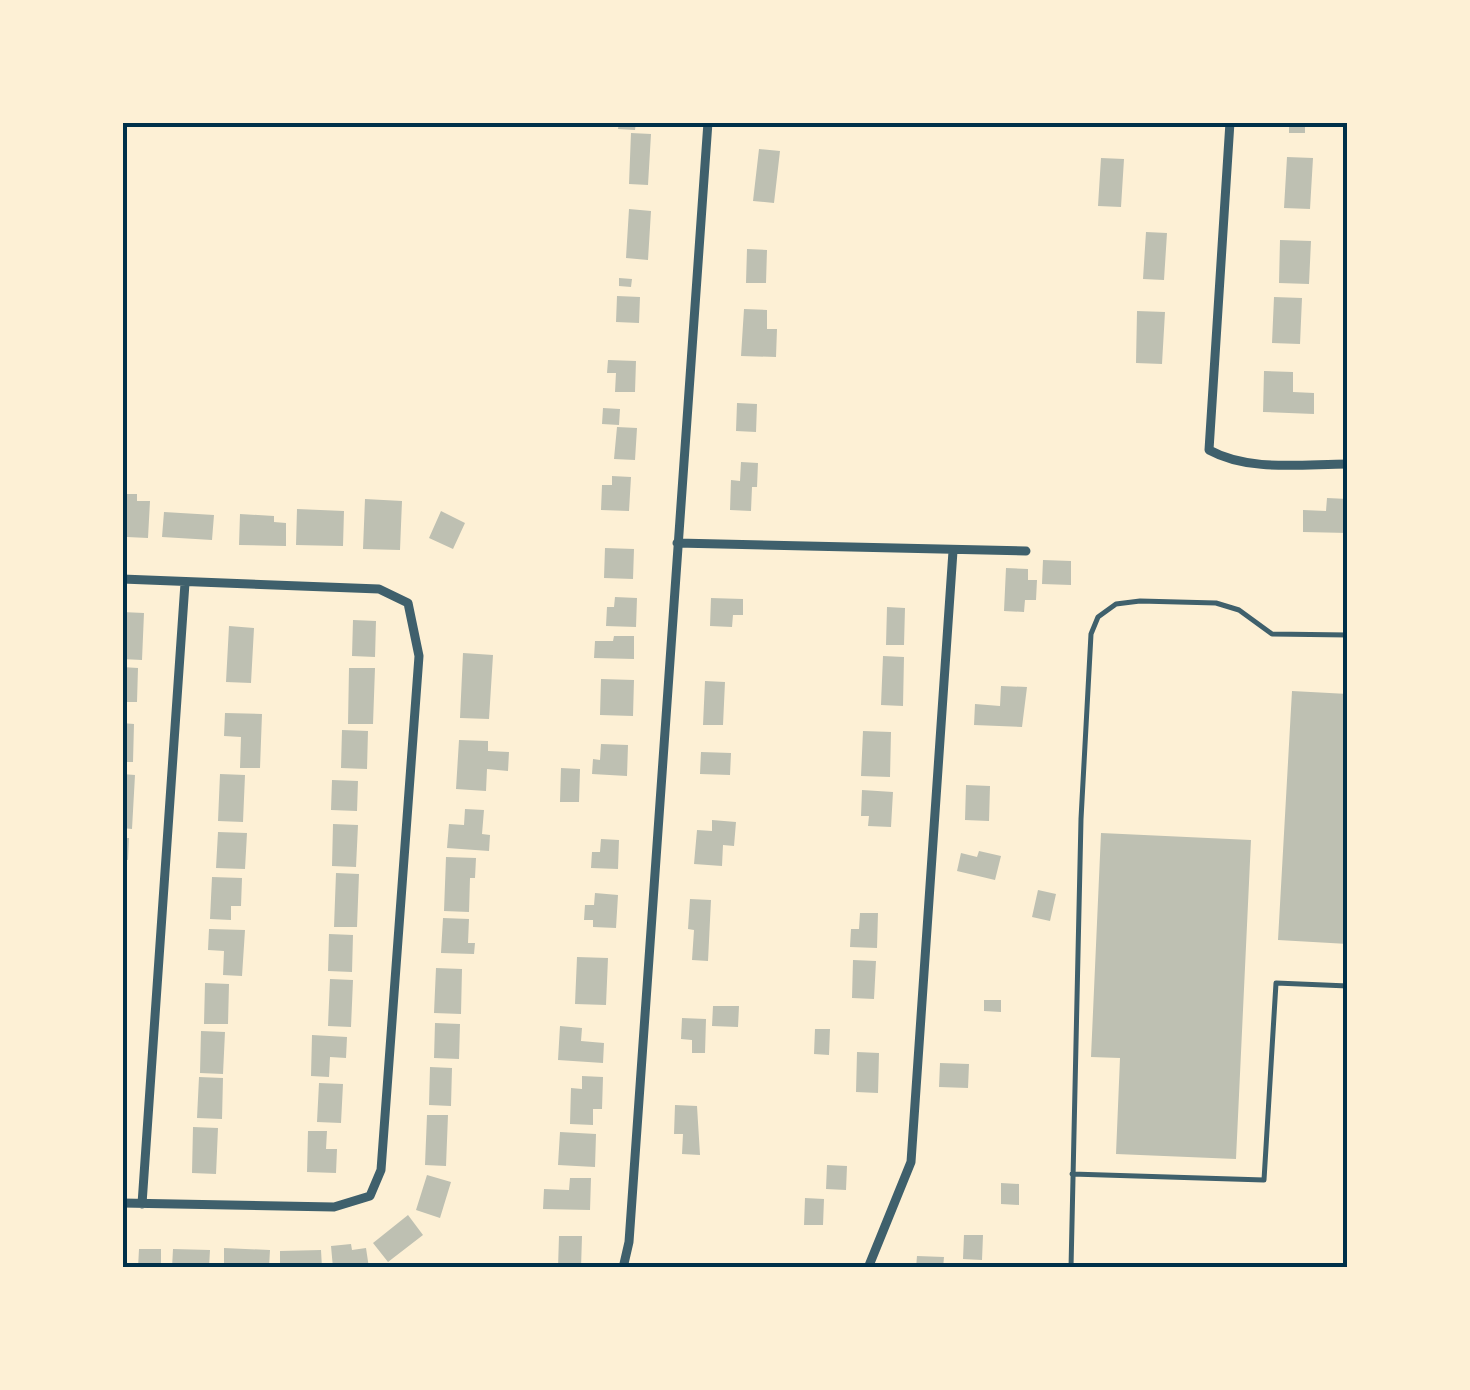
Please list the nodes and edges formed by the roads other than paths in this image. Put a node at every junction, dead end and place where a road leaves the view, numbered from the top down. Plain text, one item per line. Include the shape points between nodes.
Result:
1 (708, 122) edge
2 (1230, 122) edge
3 (1348, 464) edge
4 (677, 543) junction
5 (953, 551) junction
6 (1026, 551) dead end
7 (122, 578) edge
8 (185, 583) junction
9 (1348, 635) edge
10 (1348, 986) edge
11 (1072, 1174) junction
12 (122, 1204) edge
13 (142, 1204) junction
14 (622, 1268) edge
15 (868, 1268) edge
16 (1071, 1268) edge

1 - 4 street
2 - 3 street via 1209,450 1248,463
4 - 5 street
4 - 14 street via 630,1242
5 - 6 street
5 - 15 street via 911,1162
7 - 8 street
8 - 13 street
8 - 13 street via 380,589 408,603 420,656 381,1170 370,1196 334,1206
9 - 11 lane via 1272,634 1239,610 1216,603 1140,601 1116,604 1098,616 1091,634 1080,819
10 - 11 lane via 1276,983 1264,1180
11 - 16 lane
12 - 13 street

